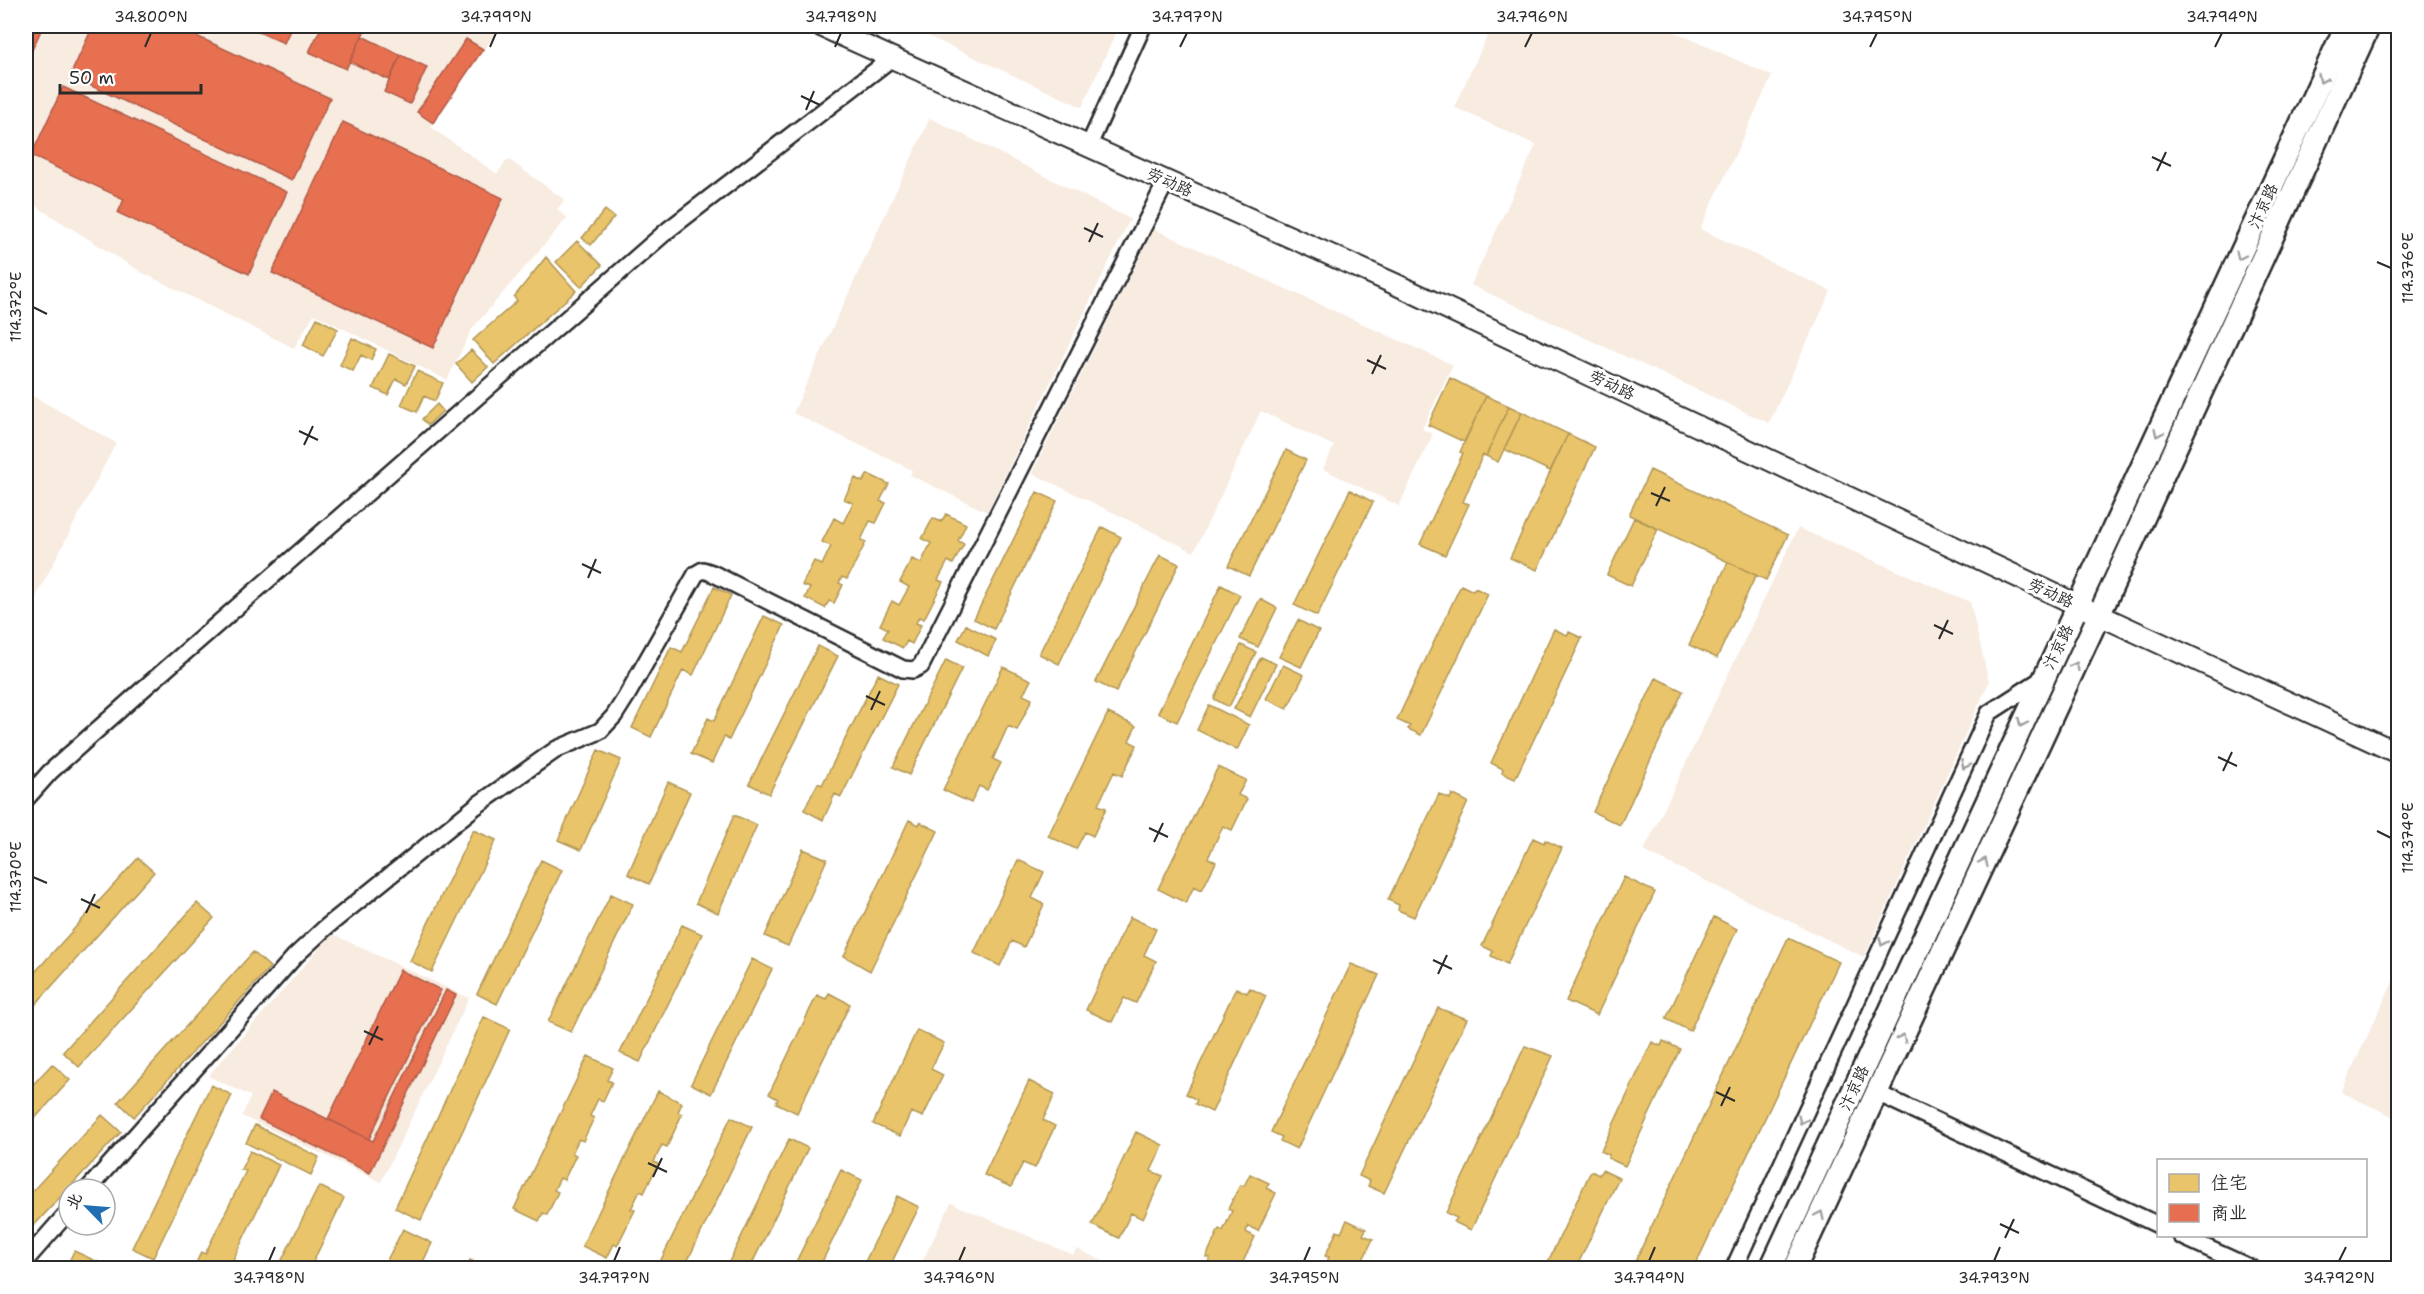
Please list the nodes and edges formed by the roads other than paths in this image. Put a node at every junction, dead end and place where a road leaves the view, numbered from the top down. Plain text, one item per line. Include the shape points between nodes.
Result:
1 (821, 26) edge
2 (1143, 26) edge
3 (2346, 26) edge
4 (2369, 26) edge
5 (892, 58) junction
6 (1089, 145) junction
7 (1167, 180) junction
8 (2078, 605) junction
9 (2098, 615) junction
10 (2043, 679) junction
11 (2398, 753) edge
12 (26, 799) edge
13 (1877, 1093) junction
14 (99, 1177) edge
15 (57, 1225) edge
16 (2157, 1225) edge
17 (2183, 1237) edge
18 (26, 1260) edge
19 (1734, 1269) edge
20 (1771, 1269) edge
21 (1795, 1269) edge
22 (2251, 1269) edge

1 - 5 street, 劳动路
2 - 6 street
3 -> 8 main road, 汴京路
4 - 9 main road, 汴京路
5 - 6 street, 劳动路
5 - 12 street via 668,230 142,690 50,772
6 - 7 street, 劳动路
7 - 8 street, 劳动路
7 - 14 street via 921,666 903,669 712,573 703,570 696,574 626,697 600,731 556,749 532,765 325,928 295,956
8 - 9 street, 劳动路
8 - 10 main road, 汴京路
9 - 11 street, 劳动路
13 -> 9 main road, 汴京路
10 -> 19 street via 1989,713
10 -> 20 main road, 汴京路
13 - 16 street
21 -> 13 main road, 汴京路
15 - 18 street
17 - 22 street

